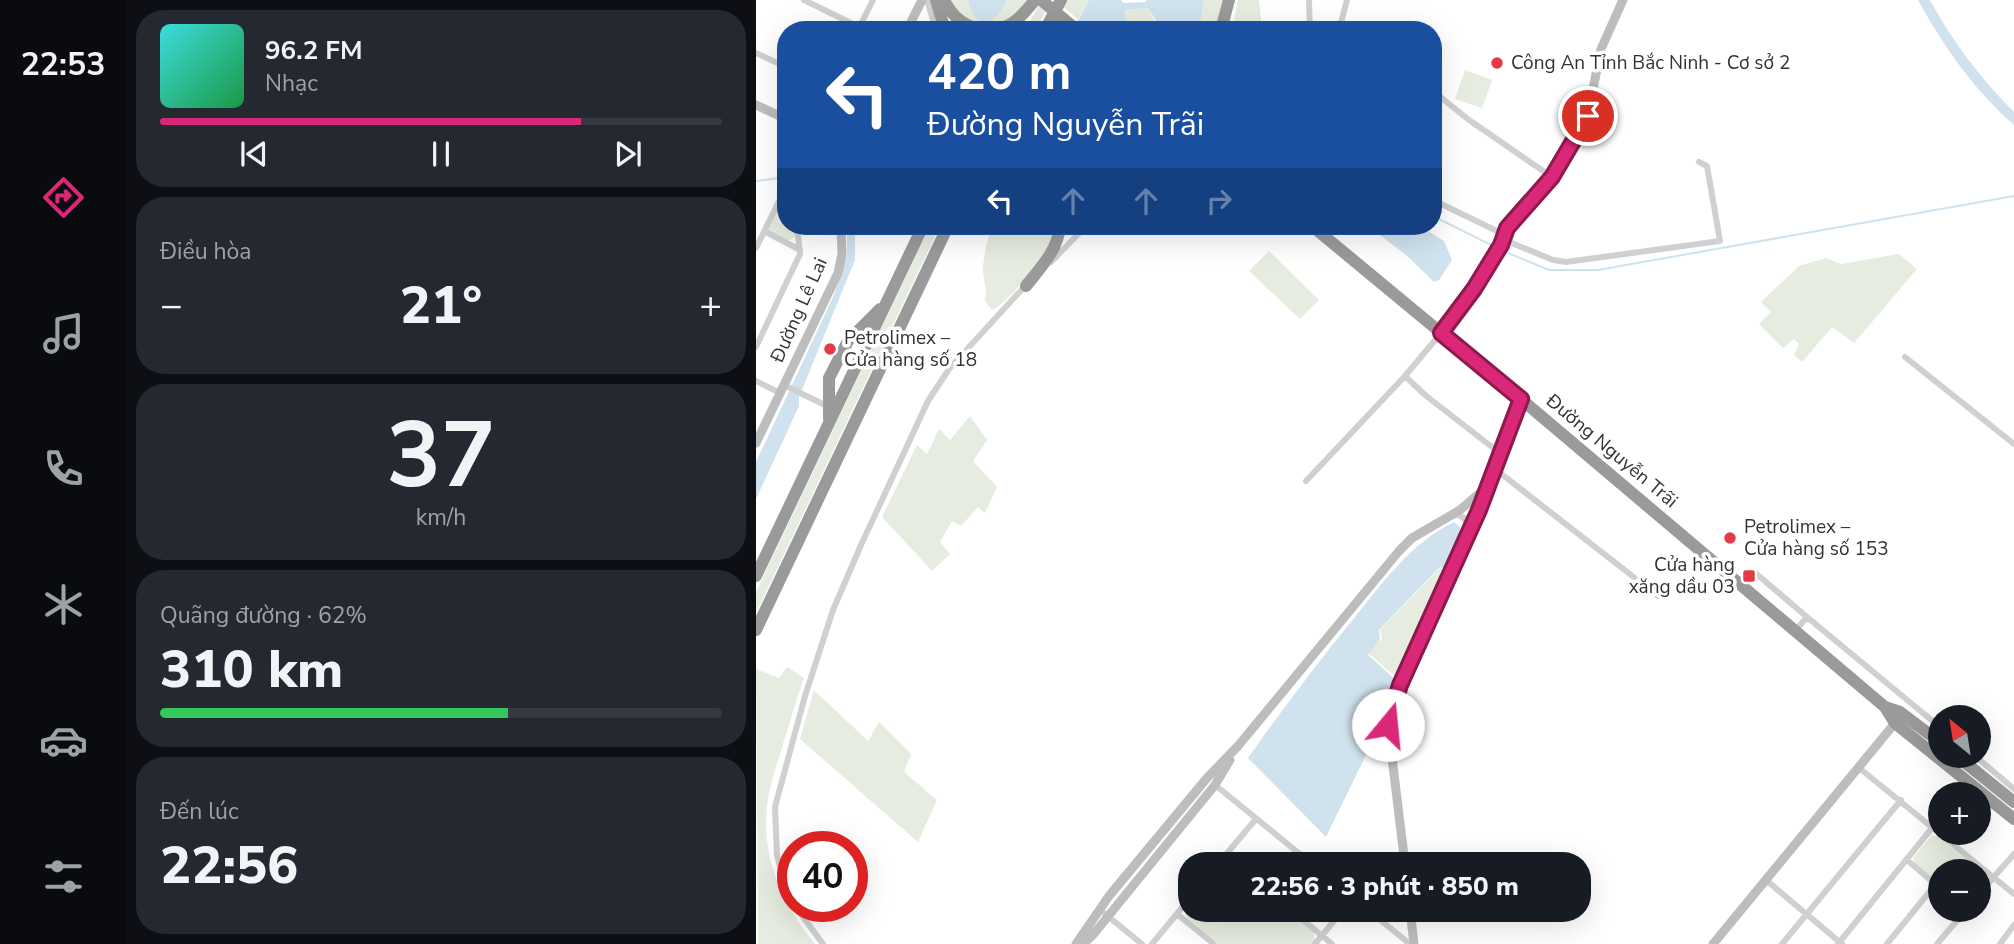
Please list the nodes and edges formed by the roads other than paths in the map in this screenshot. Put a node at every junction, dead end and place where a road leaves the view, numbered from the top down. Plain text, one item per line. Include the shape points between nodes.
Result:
1 (804, 0) edge
2 (873, 0) edge
3 (925, 0) edge
4 (936, 0) edge
5 (944, 0) edge
6 (1037, 0) edge
7 (1061, 0) edge
8 (1229, 0) edge
9 (1235, 0) edge
10 (1309, 0) edge
11 (1347, 0) edge
12 (1623, 0) edge
13 (845, 21) edge
14 (862, 21) edge
15 (912, 21) edge
16 (933, 21) edge
17 (942, 21) edge
18 (960, 21) edge
19 (1014, 21) edge
20 (1024, 21) edge
21 (1050, 21) edge
22 (1065, 21) edge
23 (1223, 21) edge
24 (1231, 21) edge
25 (1310, 21) edge
26 (1341, 21) edge
27 (756, 53) edge
28 (777, 63) edge
29 (1442, 98) edge
30 (756, 105) edge
31 (777, 115) edge
32 (1699, 162) dead end
33 (1552, 177) junction
34 (1442, 205) edge
35 (777, 206) edge
36 (764, 231) junction
37 (798, 235) edge
38 (841, 235) edge
39 (916, 235) edge
40 (944, 235) edge
41 (949, 235) edge
42 (1058, 235) edge
43 (1077, 235) edge
44 (1323, 235) edge
45 (1502, 239) junction
46 (756, 248) edge
47 (800, 250) junction
48 (1026, 286) junction
49 (886, 303) junction
50 (897, 333) junction
51 (1441, 333) junction
52 (756, 347) edge
53 (1905, 357) dead end
54 (1405, 376) junction
55 (756, 381) edge
56 (782, 389) junction
57 (1521, 399) junction
58 (829, 407) junction
59 (829, 422) junction
60 (757, 436) edge
61 (2014, 444) edge
62 (1501, 454) junction
63 (1495, 468) junction
64 (1306, 481) dead end
65 (1488, 486) junction
66 (1450, 516) junction
67 (1469, 530) junction
68 (1753, 570) dead end
69 (756, 576) edge
70 (1658, 596) dead end
71 (771, 600) junction
72 (1807, 617) junction
73 (756, 630) edge
74 (1795, 631) junction
75 (756, 638) edge
76 (1879, 676) junction
77 (1867, 691) junction
78 (1885, 707) junction
79 (1895, 723) junction
80 (1928, 725) edge
81 (1928, 730) edge
82 (1858, 767) junction
83 (1975, 768) edge
84 (1986, 768) edge
85 (1211, 781) junction
86 (2001, 785) junction
87 (2014, 789) edge
88 (1901, 800) junction
89 (2014, 802) edge
90 (1256, 819) junction
91 (2014, 819) edge
92 (1928, 824) edge
93 (1928, 833) edge
94 (1153, 843) junction
95 (1953, 845) edge
96 (1162, 850) junction
97 (1228, 852) edge
98 (1297, 852) edge
99 (1404, 852) edge
100 (2014, 854) edge
101 (777, 855) edge
102 (1907, 860) junction
103 (1993, 877) junction
104 (1928, 878) edge
105 (1991, 879) edge
106 (1766, 880) junction
107 (2014, 894) edge
108 (1928, 898) edge
109 (1099, 909) junction
110 (1177, 914) joint
111 (1806, 914) junction
112 (1108, 916) junction
113 (807, 922) edge
114 (1305, 922) edge
115 (1333, 922) edge
116 (1384, 922) edge
117 (1411, 922) edge
118 (1956, 922) edge
119 (2014, 925) edge
120 (1322, 936) junction
121 (1840, 943) edge
122 (823, 944) edge
123 (1076, 944) edge
124 (1083, 944) edge
125 (1142, 944) edge
126 (1152, 944) edge
127 (1214, 944) edge
128 (1315, 944) edge
129 (1332, 944) edge
130 (1412, 944) edge
131 (1713, 944) edge
132 (1782, 944) edge
133 (1887, 944) edge
134 (1937, 944) edge
135 (2000, 944) edge

1 - 13 street
2 - 14 street
3 - 15 street
3 - 16 street
4 - 17 highway
5 - 18 highway
6 - 19 highway
6 - 20 highway
6 - 22 highway, bridge
7 - 21 highway
8 - 23 highway
9 - 24 highway
10 - 25 street
11 - 26 street
12 - 33 street via 1601,49 1588,116
27 - 28 street
29 - 33 street
30 - 31 street
32 - 45 street via 1707,166 1720,241 1566,262
33 - 45 street
34 - 45 street
35 - 36 street
36 - 46 street
36 - 47 street
37 - 47 street
38 - 56 street, Đường Lê Lai via 838,273
39 - 49 highway
40 - 50 highway
41 - 50 highway
42 - 48 highway via 1055,247
43 - 48 street
44 - 51 highway, Đường Nguyễn Trãi
45 - 51 street via 1464,304
47 - 52 street
48 - 101 street via 949,369 928,401 861,545 809,683 775,807
49 - 58 highway via 848,341 829,378
49 - 59 highway
50 - 71 highway
51 - 54 street
51 - 57 highway, Đường Nguyễn Trãi
53 - 61 street
54 - 62 street
54 - 64 street
55 - 56 street
56 - 58 street
56 - 60 street, Đường Lê Lai
57 - 62 street
57 - 74 highway, Đường Nguyễn Trãi
58 - 59 highway
59 - 69 highway
62 - 63 street
63 - 65 street
63 - 70 street
65 - 66 street
65 - 67 street
66 - 67 street via 1462,516
66 - 85 street via 1406,543
67 - 99 street via 1389,716
68 - 72 street
71 - 73 highway
71 - 75 highway
72 - 74 street
72 - 76 street
74 - 77 highway, Đường Nguyễn Trãi
76 - 77 street
76 - 80 street
77 - 78 highway, Đường Nguyễn Trãi
78 - 79 highway, Đường Nguyễn Trãi
78 - 81 highway, Đường Nguyễn Trãi
79 - 82 street
79 - 91 highway, Đường Nguyễn Trãi
82 - 88 street
82 - 106 street
83 - 86 highway
84 - 86 street
85 - 90 street
85 - 94 street
85 - 96 street
86 - 87 street
86 - 89 highway
88 - 92 street
88 - 111 street
90 - 97 street
90 - 98 street
93 - 102 street
94 - 96 street
94 - 109 street
95 - 103 street
96 - 112 street
100 - 103 street
102 - 104 street
102 - 121 street
103 - 105 street
103 - 107 street
106 - 111 street
106 - 131 street
108 - 133 street
109 - 112 street
109 - 123 street
110 - 126 street
110 - 127 street
111 - 121 street
111 - 132 street
112 - 124 street
112 - 125 street
113 - 122 street
114 - 120 street
115 - 120 street
116 - 130 street
117 - 130 street
118 - 134 street
119 - 135 street
120 - 128 street
120 - 129 street

